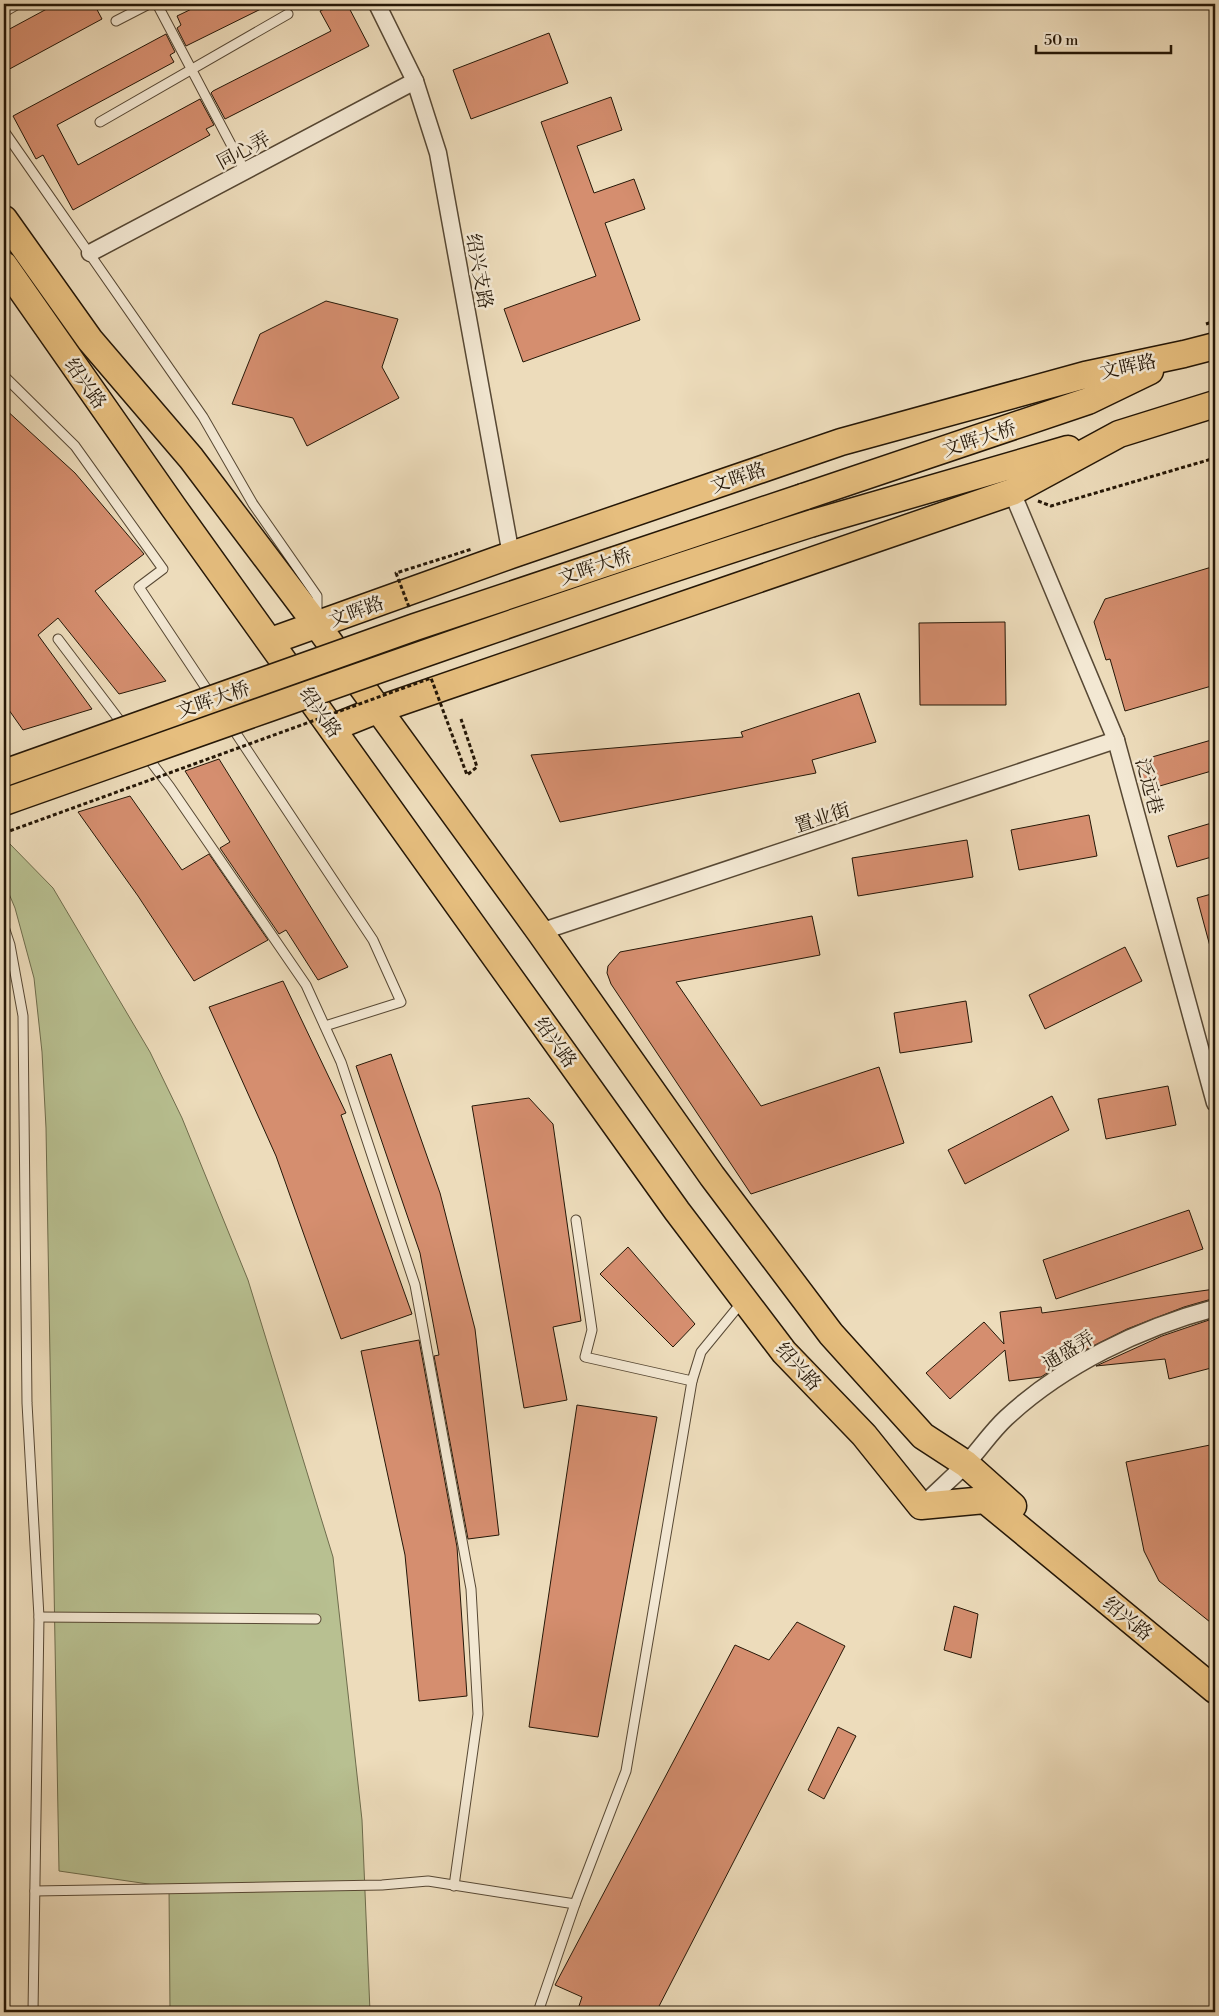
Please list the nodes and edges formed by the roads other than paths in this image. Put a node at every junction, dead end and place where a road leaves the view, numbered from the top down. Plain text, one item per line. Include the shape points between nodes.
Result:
1 (18, 4) edge
2 (150, 4) edge
3 (157, 4) edge
4 (377, 4) edge
5 (4, 12) edge
6 (288, 14) dead end
7 (116, 21) dead end
8 (191, 69) junction
9 (415, 81) junction
10 (100, 122) dead end
11 (4, 131) edge
12 (245, 171) junction
13 (4, 218) edge
14 (90, 253) junction
15 (4, 265) edge
16 (1215, 346) edge
17 (1184, 354) junction
18 (4, 376) edge
19 (1215, 404) edge
20 (1119, 434) junction
21 (1012, 492) junction
22 (511, 555) junction
23 (317, 625) junction
24 (58, 639) dead end
25 (271, 641) junction
26 (377, 710) junction
27 (332, 728) junction
28 (1116, 740) junction
29 (4, 772) edge
30 (4, 802) edge
31 (4, 927) edge
32 (540, 932) junction
33 (325, 1026) junction
34 (1215, 1103) edge
35 (576, 1220) dead end
36 (745, 1300) junction
37 (1215, 1308) edge
38 (692, 1381) junction
39 (966, 1464) junction
40 (921, 1506) junction
41 (39, 1617) junction
42 (316, 1619) dead end
43 (1215, 1670) edge
44 (1215, 1690) edge
45 (454, 1886) junction
46 (35, 1891) junction
47 (575, 1904) junction
48 (33, 2012) edge
49 (538, 2012) edge

1 - 5 lane
2 - 7 lane
3 - 8 lane
4 - 9 street, 绍兴支路
6 - 8 lane
8 - 10 lane
8 - 12 lane
9 - 12 street, 同心弄
9 - 22 street, 绍兴支路 via 438,152
11 - 14 lane
12 - 14 street, 同心弄
13 - 23 main road, 绍兴路 via 90,340 191,458
14 - 23 lane via 203,417 253,504 317,596
15 - 25 main road, 绍兴路
16 - 17 main road, 文晖路
17 - 22 main road, 文晖路 via 1084,375 841,442
17 - 29 main road, 文晖大桥, bridge via 1088,401 415,627
18 - 33 lane via 75,446 163,569 139,587 373,940 401,1002
19 - 20 main road
20 - 21 main road
20 - 30 main road, 文晖大桥, bridge via 813,522 680,565
21 - 26 main road
21 - 28 street, 泛远巷
22 - 23 main road, 文晖路
23 - 25 main road, 文晖路
23 - 26 main road, 绍兴路
24 - 33 lane via 170,787 306,986
25 - 27 main road, 绍兴路
26 - 27 main road
26 - 32 main road, 绍兴路
27 - 36 main road, 绍兴路 via 677,1211
28 - 32 street, 置业街
28 - 34 street, 泛远巷
31 - 41 lane via 23,1016 27,1403
32 - 39 main road, 绍兴路 via 712,1176 831,1334 923,1436
33 - 45 lane via 341,1062 415,1285 471,1589 478,1714
35 - 38 lane via 592,1330 586,1357
36 - 38 lane via 701,1352
36 - 40 main road, 绍兴路 via 784,1352 864,1434
37 - 39 street, 通盛弄 via 1185,1316 1103,1351 1047,1386 1006,1418
38 - 47 lane via 626,1771
39 - 40 street, 通盛弄
39 - 43 main road, 绍兴路
40 - 44 main road, 绍兴路 via 985,1500
41 - 42 lane
41 - 46 lane
45 - 46 lane via 428,1882
45 - 47 lane
46 - 48 lane
47 - 49 lane

